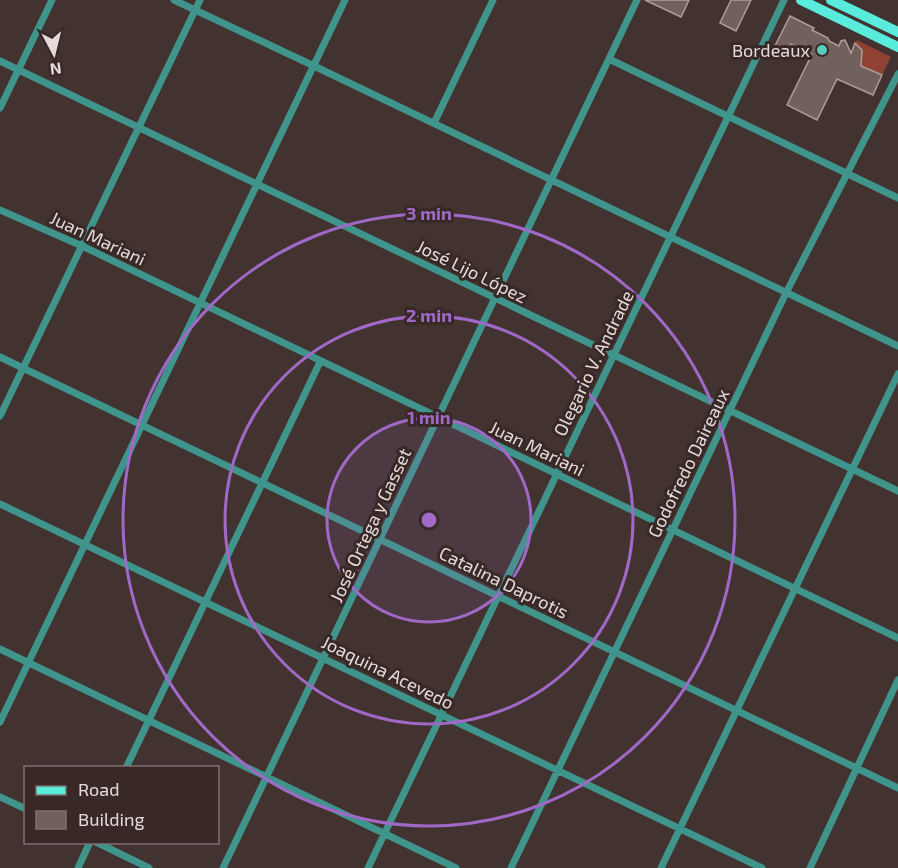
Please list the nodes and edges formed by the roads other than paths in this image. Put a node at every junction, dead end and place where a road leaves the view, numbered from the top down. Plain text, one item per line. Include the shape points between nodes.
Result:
1 (52, 0) edge
2 (174, 0) edge
3 (200, 0) edge
4 (345, 0) edge
5 (493, 0) edge
6 (637, 0) edge
7 (784, 0) edge
8 (801, 0) edge
9 (831, 0) edge
10 (195, 10) junction
11 (898, 32) edge
12 (898, 47) edge
13 (609, 59) junction
14 (0, 61) edge
15 (314, 66) junction
16 (18, 70) junction
17 (898, 74) edge
18 (0, 108) edge
19 (728, 116) junction
20 (434, 123) junction
21 (138, 128) junction
22 (847, 174) junction
23 (551, 180) junction
24 (257, 184) junction
25 (898, 198) edge
26 (0, 210) edge
27 (670, 237) junction
28 (81, 246) junction
29 (786, 292) junction
30 (495, 298) junction
31 (200, 303) junction
32 (898, 346) edge
33 (614, 355) junction
34 (0, 357) edge
35 (320, 362) junction
36 (23, 368) junction
37 (898, 374) edge
38 (729, 411) junction
39 (0, 416) edge
40 (438, 417) junction
41 (142, 425) junction
42 (852, 470) junction
43 (556, 474) junction
44 (262, 483) junction
45 (898, 491) edge
46 (0, 504) edge
47 (673, 530) junction
48 (380, 539) junction
49 (85, 544) junction
50 (795, 588) junction
51 (498, 596) junction
52 (205, 602) junction
53 (898, 638) edge
54 (0, 649) edge
55 (614, 652) junction
56 (323, 658) junction
57 (28, 663) junction
58 (898, 680) edge
59 (737, 710) junction
60 (441, 714) junction
61 (148, 721) junction
62 (0, 723) edge
63 (127, 766) edge
64 (857, 768) junction
65 (558, 770) junction
66 (267, 777) junction
67 (898, 788) edge
68 (0, 797) edge
69 (24, 808) edge
70 (680, 829) junction
71 (384, 834) junction
72 (90, 844) edge
73 (98, 844) edge
74 (78, 868) edge
75 (149, 868) edge
76 (223, 868) edge
77 (368, 868) edge
78 (456, 868) edge
79 (511, 868) edge
80 (662, 868) edge
81 (762, 868) edge
82 (810, 868) edge

1 - 16 street
2 - 10 street
3 - 10 street
4 - 15 street
5 - 20 street
6 - 13 street, José Ortega y Gasset
7 - 19 street, Olegario V. Andrade
8 - 12 main road
9 - 11 main road
10 - 15 street
10 - 21 street
13 - 19 street
13 - 23 street, José Ortega y Gasset
14 - 16 street, José Lijo López
15 - 20 street
15 - 24 street
16 - 18 street
16 - 21 street, José Lijo López
17 - 22 street, Godofredo Daireaux
19 - 22 street
19 - 27 street, Olegario V. Andrade
20 - 23 street
21 - 24 street, José Lijo López
21 - 28 street
22 - 25 street
22 - 29 street, Godofredo Daireaux
23 - 27 street
23 - 30 street, José Ortega y Gasset
24 - 30 street, José Lijo López
24 - 31 street
26 - 28 street, Juan Mariani
27 - 29 street
27 - 33 street, Olegario V. Andrade
28 - 31 street, Juan Mariani
28 - 36 street
29 - 32 street
29 - 38 street, Godofredo Daireaux
30 - 33 street, José Lijo López
30 - 40 street, José Ortega y Gasset
31 - 35 street, Juan Mariani
31 - 41 street
33 - 38 street, José Lijo López
33 - 43 street, Olegario V. Andrade
34 - 36 street, Catalina Daprotis
35 - 40 street, Juan Mariani
35 - 44 street
36 - 39 street
36 - 41 street, Catalina Daprotis
37 - 42 street
38 - 42 street, José Lijo López
38 - 47 street, Godofredo Daireaux
40 - 43 street, Juan Mariani
40 - 48 street, José Ortega y Gasset
41 - 44 street, Catalina Daprotis
41 - 49 street
42 - 45 street, José Lijo López
42 - 50 street
43 - 47 street, Juan Mariani
43 - 51 street, Olegario V. Andrade
44 - 48 street, Catalina Daprotis
44 - 52 street
46 - 49 street, Joaquina Acevedo
47 - 50 street, Juan Mariani
47 - 55 street, Godofredo Daireaux
48 - 51 street, Catalina Daprotis
48 - 56 street, José Ortega y Gasset
49 - 52 street, Joaquina Acevedo
49 - 57 street
50 - 53 street, Juan Mariani
50 - 59 street
51 - 55 street, Catalina Daprotis
51 - 60 street, Olegario V. Andrade
52 - 56 street, Joaquina Acevedo
52 - 61 street
54 - 57 street
55 - 59 street, Catalina Daprotis
55 - 65 street, Godofredo Daireaux
56 - 60 street, Joaquina Acevedo
56 - 66 street, José Ortega y Gasset
57 - 61 street
57 - 62 street
58 - 64 street
59 - 64 street, Catalina Daprotis
59 - 70 street
60 - 65 street, Joaquina Acevedo
60 - 71 street, Olegario V. Andrade
61 - 63 street
61 - 66 street
64 - 67 street, Catalina Daprotis
64 - 82 street
65 - 70 street, Joaquina Acevedo
65 - 79 street, Godofredo Daireaux
66 - 71 street
66 - 76 street, José Ortega y Gasset
68 - 69 street
70 - 80 street
70 - 81 street, Joaquina Acevedo
71 - 77 street, Olegario V. Andrade
71 - 78 street
72 - 74 street
73 - 75 street

